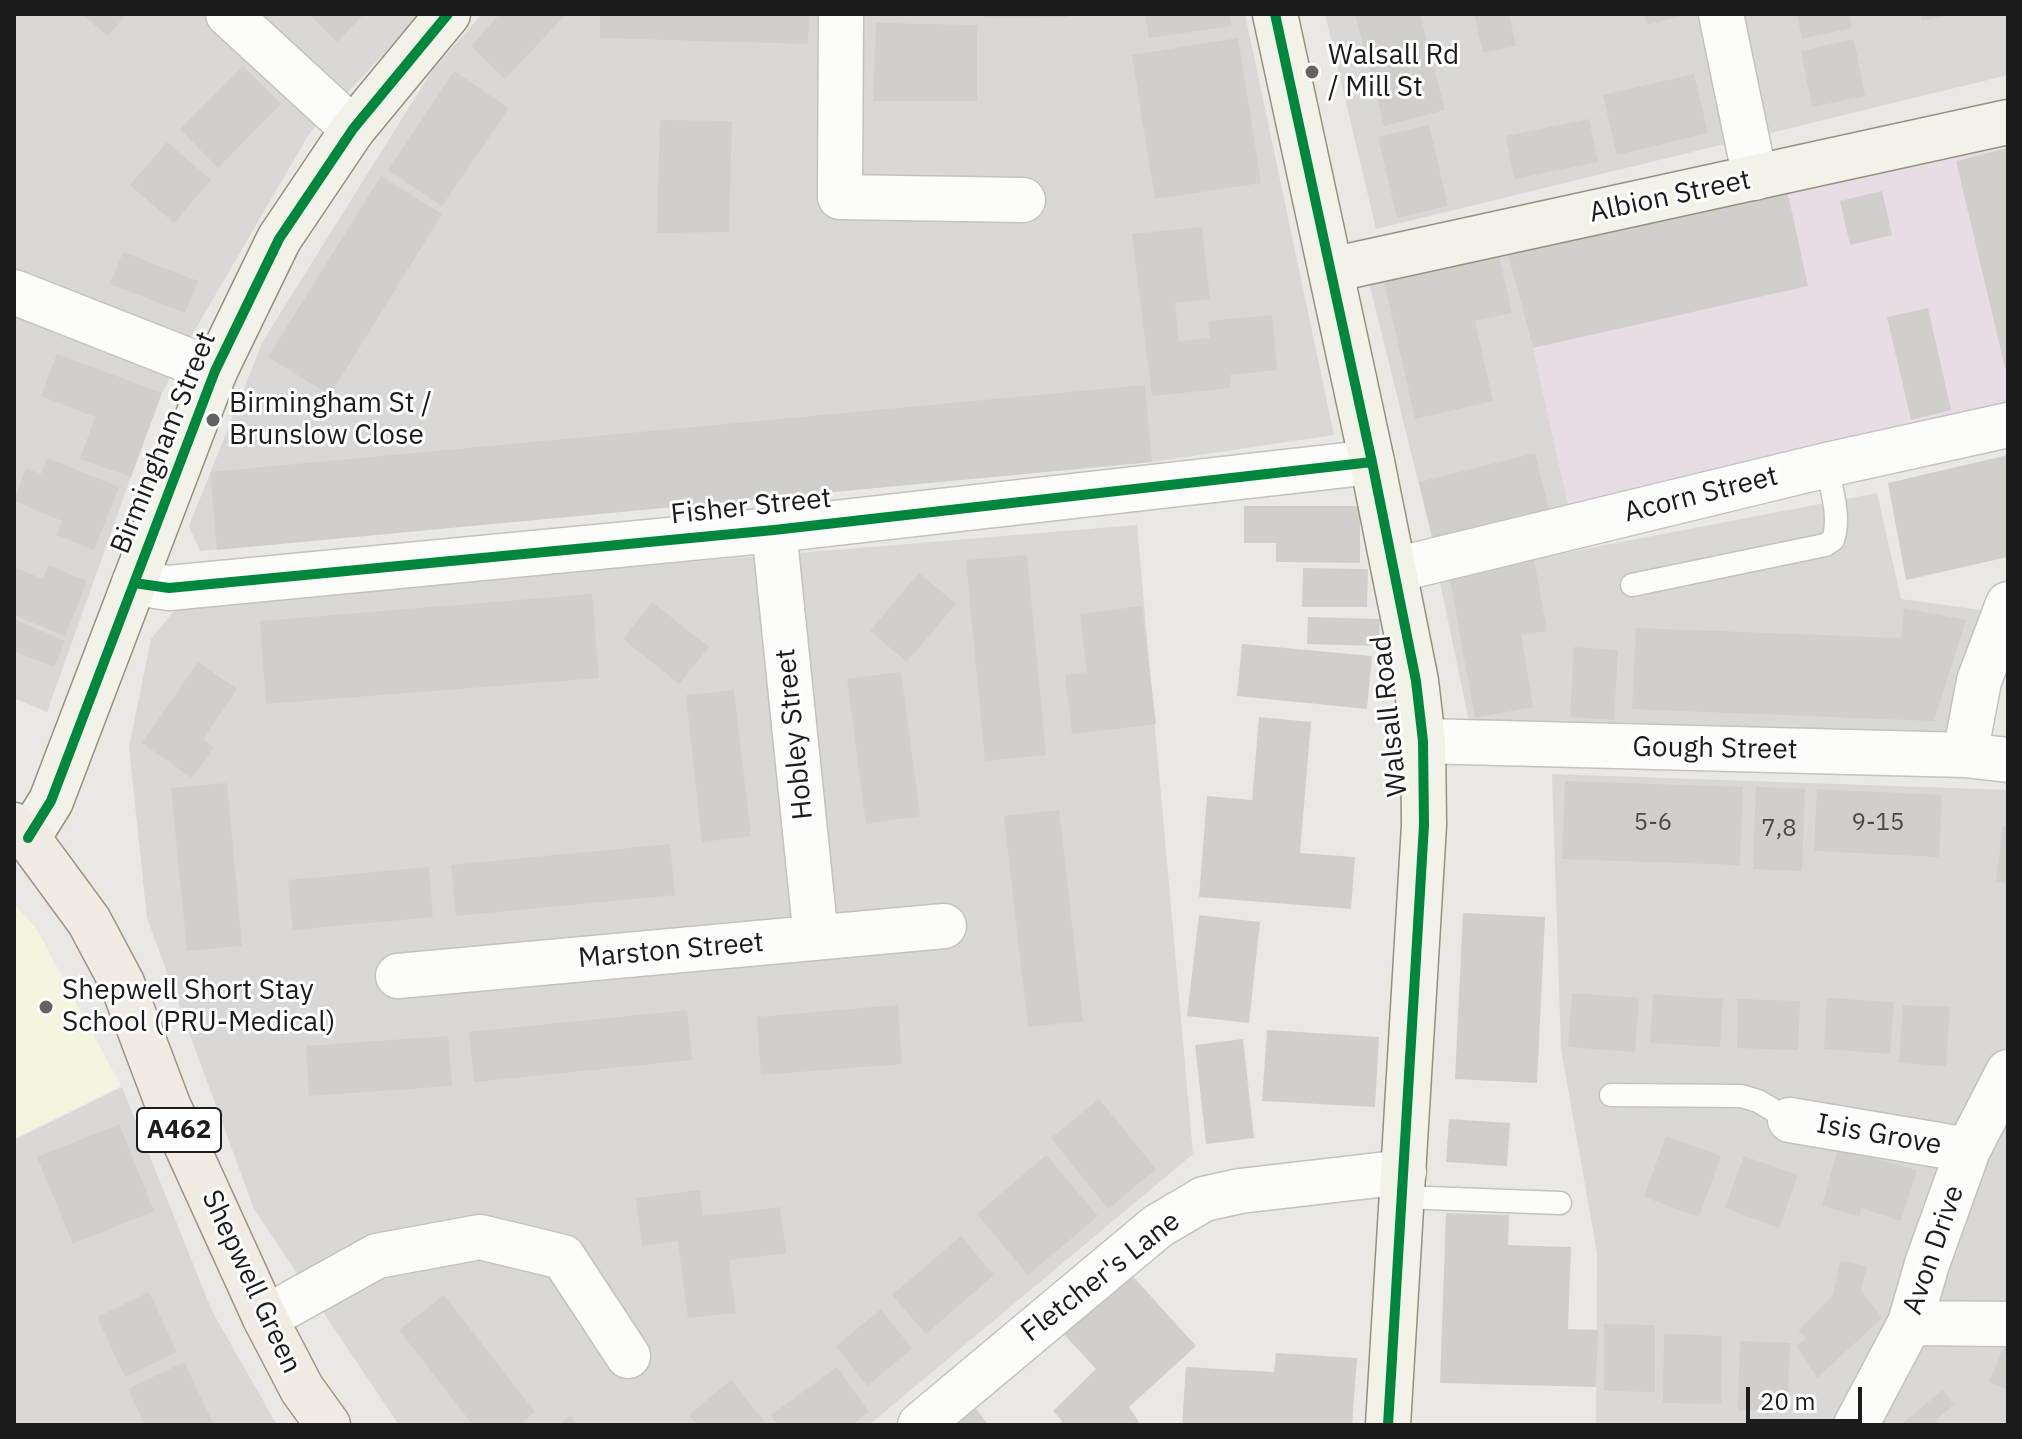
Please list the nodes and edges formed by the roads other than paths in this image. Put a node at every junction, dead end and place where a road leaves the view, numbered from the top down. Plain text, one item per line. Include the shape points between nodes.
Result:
1 (228, 14) edge
2 (448, 14) edge
3 (841, 14) edge
4 (1275, 14) edge
5 (1721, 14) edge
6 (2008, 122) edge
7 (353, 129) junction
8 (1755, 178) junction
9 (1023, 200) dead end
10 (1331, 270) junction
11 (14, 292) edge
12 (215, 371) junction
13 (2008, 425) edge
14 (1372, 462) junction
15 (1827, 465) junction
16 (774, 530) junction
17 (1395, 570) junction
18 (134, 583) junction
19 (1632, 585) dead end
20 (2008, 604) edge
21 (1423, 741) junction
22 (1965, 755) junction
23 (2008, 760) edge
24 (21, 832) edge
25 (944, 926) dead end
26 (816, 938) junction
27 (398, 976) dead end
28 (2008, 1072) edge
29 (1611, 1095) dead end
30 (1790, 1120) joint
31 (1968, 1150) junction
32 (1403, 1185) junction
33 (1560, 1203) dead end
34 (265, 1318) junction
35 (1910, 1323) junction
36 (2008, 1324) edge
37 (628, 1356) dead end
38 (328, 1425) edge
39 (920, 1425) edge
40 (1388, 1425) edge
41 (1856, 1425) edge

1 - 7 street
2 - 7 street, Birmingham Street
3 - 9 street via 840,197
4 - 10 street, Walsall Road
5 - 8 street
6 - 8 street, Albion Street
7 - 12 street, Birmingham Street via 279,239
8 - 10 street, Albion Street
10 - 14 street, Walsall Road
11 - 12 street
12 - 18 street, Birmingham Street
13 - 15 street, Acorn Street
14 - 16 street, Fisher Street
14 - 17 street, Walsall Road
15 - 17 street, Acorn Street
15 - 19 lane via 1837,529 1825,545
16 - 18 street, Fisher Street via 169,588
16 - 26 street, Hobley Street
17 - 21 street, Walsall Road
18 - 24 street, Birmingham Street via 51,801
20 - 22 street via 1979,681
21 - 22 street, Gough Street
21 - 32 street, Walsall Road via 1424,825
22 - 23 street, Gough Street
24 - 34 main road, Shepwell Green / A462 via 89,921 122,983 168,1105
25 - 26 street, Marston Street
26 - 27 street, Marston Street
28 - 31 street, Avon Drive
29 - 30 lane via 1741,1096
30 - 31 street, Isis Grove
31 - 35 street, Avon Drive
32 - 33 lane
32 - 39 street, Fletcher's Lane via 1240,1191 1204,1199 1158,1226
32 - 40 street, Walsall Road
34 - 37 street via 377,1256 480,1237 563,1257
34 - 38 main road, Shepwell Green / A462 via 302,1389
35 - 36 street
35 - 41 street, Avon Drive

